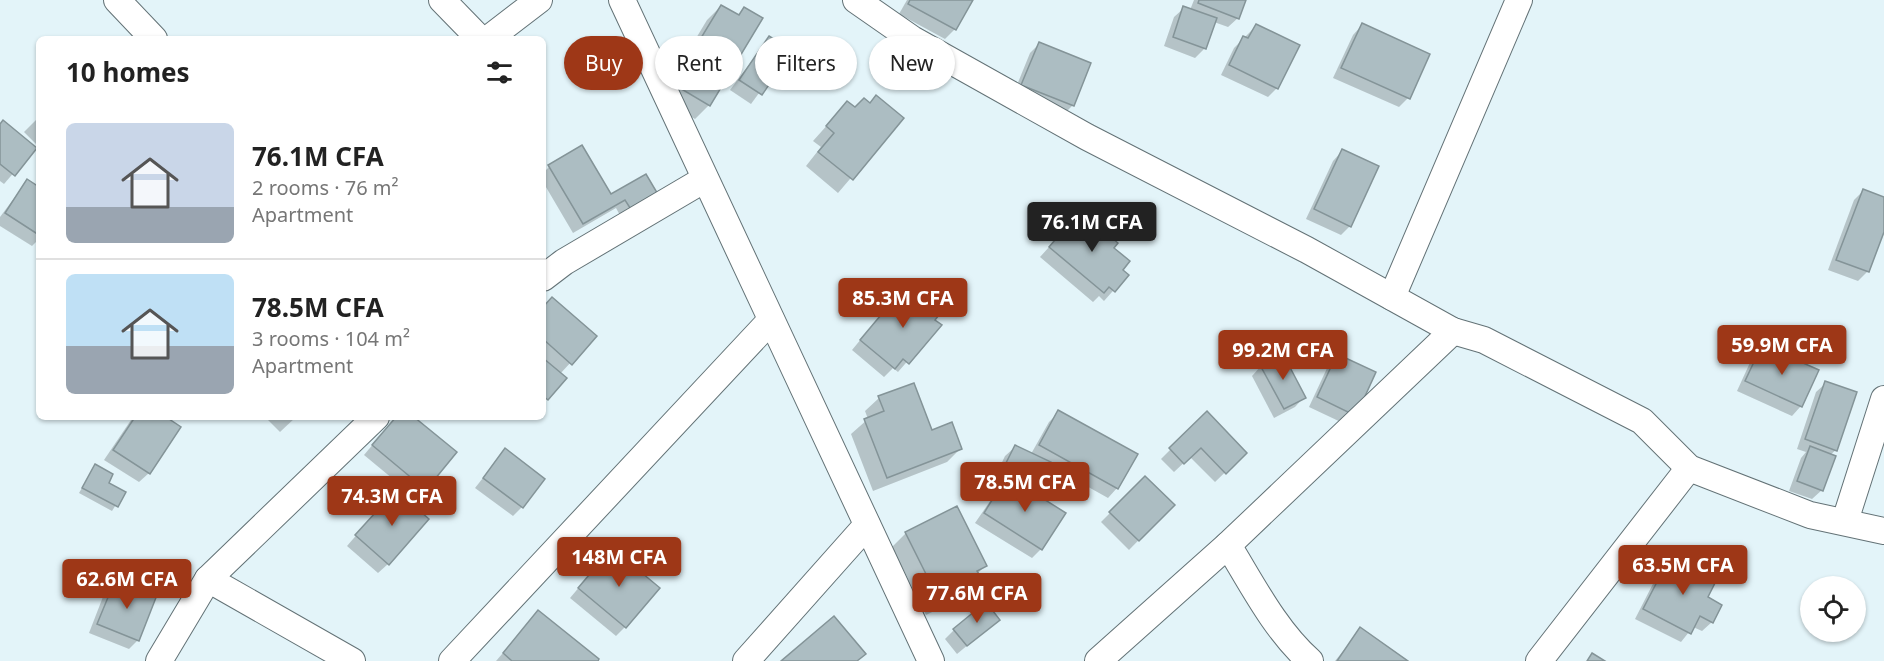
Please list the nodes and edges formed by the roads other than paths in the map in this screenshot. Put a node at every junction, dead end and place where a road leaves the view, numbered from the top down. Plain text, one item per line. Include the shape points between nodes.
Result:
1 (117, 0) edge
2 (442, 0) edge
3 (539, 0) edge
4 (622, 0) edge
5 (856, 0) edge
6 (1519, 0) edge
7 (151, 36) edge
8 (477, 36) edge
9 (492, 36) edge
10 (705, 179) junction
11 (546, 276) edge
12 (1392, 297) junction
13 (771, 320) junction
14 (1453, 331) junction
15 (1884, 399) edge
16 (373, 420) edge
17 (1689, 468) junction
18 (1845, 521) junction
19 (867, 525) junction
20 (1884, 531) edge
21 (1228, 545) junction
22 (208, 579) junction
23 (159, 661) edge
24 (352, 661) edge
25 (452, 661) edge
26 (746, 661) edge
27 (931, 661) edge
28 (1098, 661) edge
29 (1310, 661) edge
30 (1539, 661) edge

1 - 7 street
2 - 8 street
3 - 9 street
4 - 10 street
5 - 12 street via 912,39 1067,125
6 - 12 street
10 - 11 street via 564,261
10 - 13 street
12 - 14 street
13 - 19 street
13 - 25 street
14 - 17 street via 1484,340 1642,421
14 - 21 street
15 - 18 street
16 - 22 street
17 - 18 street via 1810,515
17 - 30 street
18 - 20 street
19 - 26 street
19 - 27 street
21 - 28 street
21 - 29 street via 1296,649
22 - 23 street
22 - 24 street

